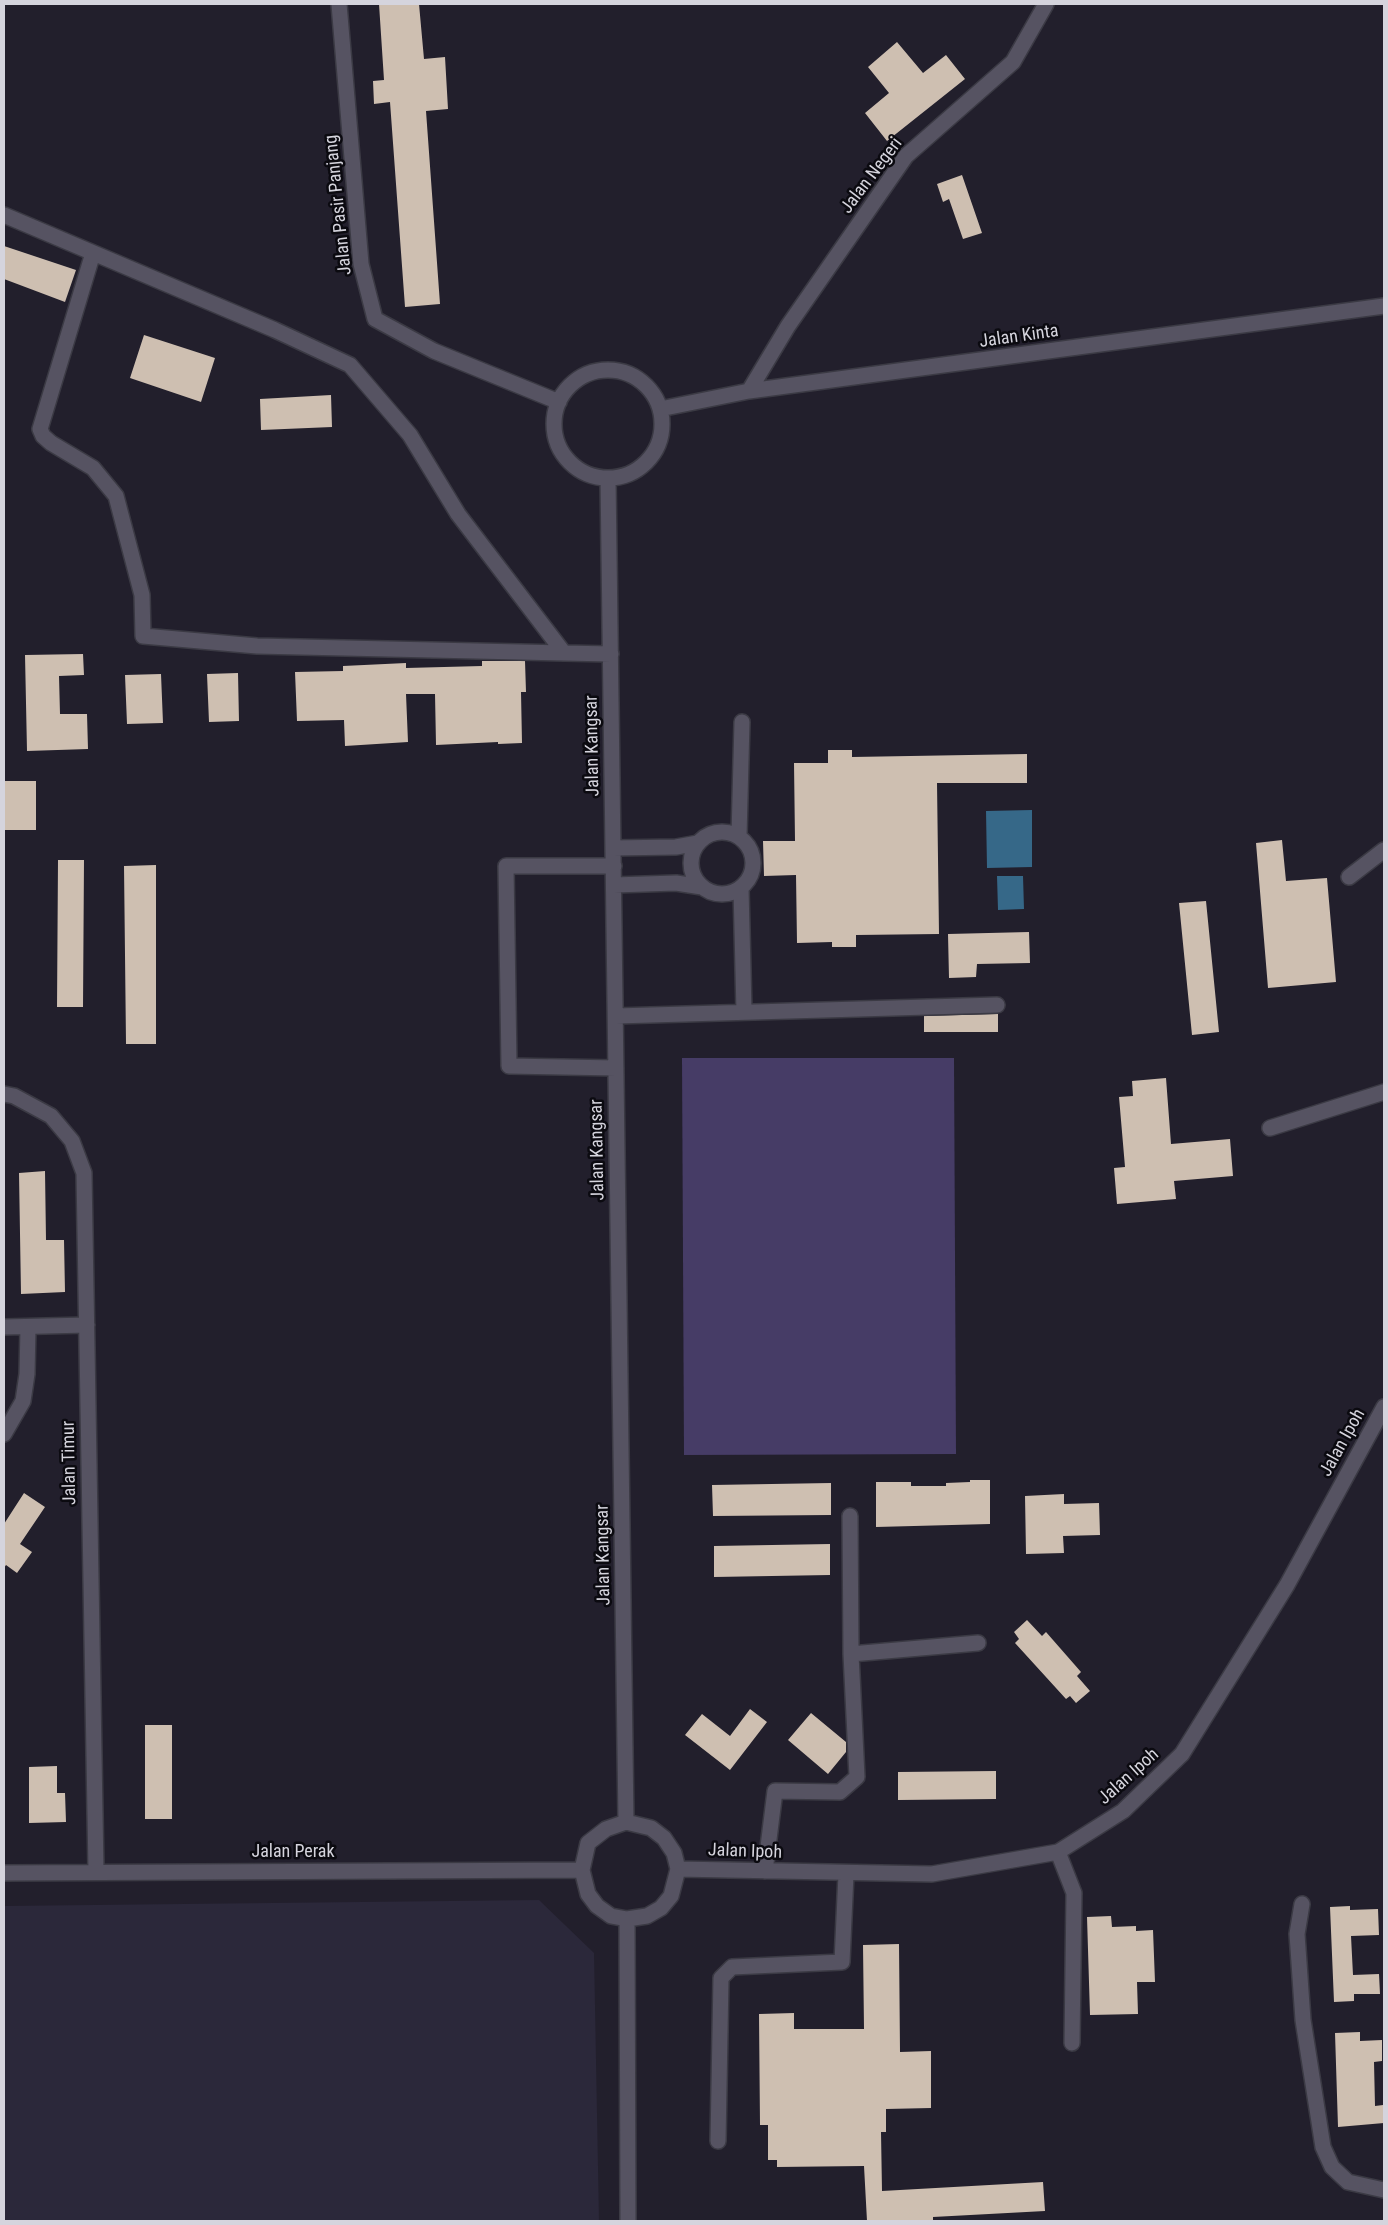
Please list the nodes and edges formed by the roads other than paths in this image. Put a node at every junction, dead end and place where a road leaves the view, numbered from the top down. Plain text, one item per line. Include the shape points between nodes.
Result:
1 (339, 4) edge
2 (1046, 4) edge
3 (4, 215) edge
4 (93, 253) junction
5 (1384, 306) edge
6 (750, 391) junction
7 (559, 402) junction
8 (660, 409) junction
9 (608, 478) junction
10 (564, 653) junction
11 (611, 654) junction
12 (742, 722) dead end
13 (739, 836) junction
14 (698, 843) junction
15 (614, 848) junction
16 (1384, 850) edge
17 (614, 866) junction
18 (1349, 877) dead end
19 (614, 885) junction
20 (702, 887) junction
21 (741, 888) junction
22 (997, 1005) dead end
23 (744, 1012) junction
24 (616, 1016) junction
25 (616, 1068) junction
26 (1384, 1092) edge
27 (4, 1094) edge
28 (1270, 1128) dead end
29 (87, 1325) junction
30 (4, 1327) edge
31 (28, 1328) junction
32 (1384, 1407) edge
33 (4, 1434) edge
34 (850, 1516) dead end
35 (978, 1643) dead end
36 (852, 1654) junction
37 (626, 1822) junction
38 (1058, 1852) junction
39 (678, 1869) junction
40 (582, 1870) junction
41 (96, 1871) junction
42 (766, 1871) junction
43 (4, 1872) edge
44 (846, 1874) junction
45 (1302, 1904) dead end
46 (627, 1920) junction
47 (1072, 2043) dead end
48 (718, 2141) dead end
49 (1384, 2190) edge
50 (628, 2221) edge

1 - 7 street, Jalan Pasir Panjang via 360,264 375,320 434,351
2 - 6 street, Jalan Negeri via 1014,62 906,156 788,326
3 - 4 street
4 - 10 street via 350,365 410,435 458,514
4 - 10 street via 40,429 42,436 51,443 93,468 116,496 142,594 143,636 257,646
5 - 6 street, Jalan Kinta
6 - 8 street, Jalan Kinta
7 - 8 street via 569,387 590,373 613,370 636,378 650,390
7 - 9 street via 554,419 556,438 564,455 574,466 590,475
8 - 9 street via 662,428 653,454 640,468 623,476
9 - 11 street, Jalan Kangsar
10 - 11 street
11 - 15 street, Jalan Kangsar
12 - 13 street
13 - 14 street via 717,832 706,835
13 - 21 street via 749,847 753,862 750,876
14 - 15 street via 676,847
14 - 20 street via 691,861 696,880
15 - 17 street, Jalan Kangsar
16 - 18 street
17 - 19 street, Jalan Kangsar
17 - 25 street via 506,866 508,1066
19 - 20 street via 676,883
19 - 24 street, Jalan Kangsar
20 - 21 street via 721,894
21 - 23 street
22 - 23 street
23 - 24 street
24 - 25 street, Jalan Kangsar
25 - 37 street, Jalan Kangsar
26 - 28 street
27 - 29 street, Jalan Timur via 51,1116 72,1141 84,1173
29 - 31 street
29 - 41 street, Jalan Timur
30 - 31 street
31 - 33 street via 23,1401
32 - 38 street, Jalan Ipoh via 1287,1585 1182,1754 1123,1811
34 - 36 street
35 - 36 street
36 - 42 street via 857,1777 840,1792 775,1791
37 - 39 street via 651,1828 664,1838 674,1853
37 - 40 street via 606,1830 588,1843
38 - 44 street, Jalan Ipoh via 932,1874
38 - 47 street via 1074,1893
39 - 42 street, Jalan Ipoh
39 - 46 street via 671,1896 661,1908 647,1916
40 - 41 street, Jalan Perak
40 - 46 street via 588,1894 597,1906 611,1916
41 - 43 street, Jalan Perak
42 - 44 street, Jalan Ipoh
44 - 48 street via 842,1962 732,1967 721,1978
45 - 49 street via 1296,1934 1303,2020 1322,2147 1332,2167 1348,2182
46 - 50 street

